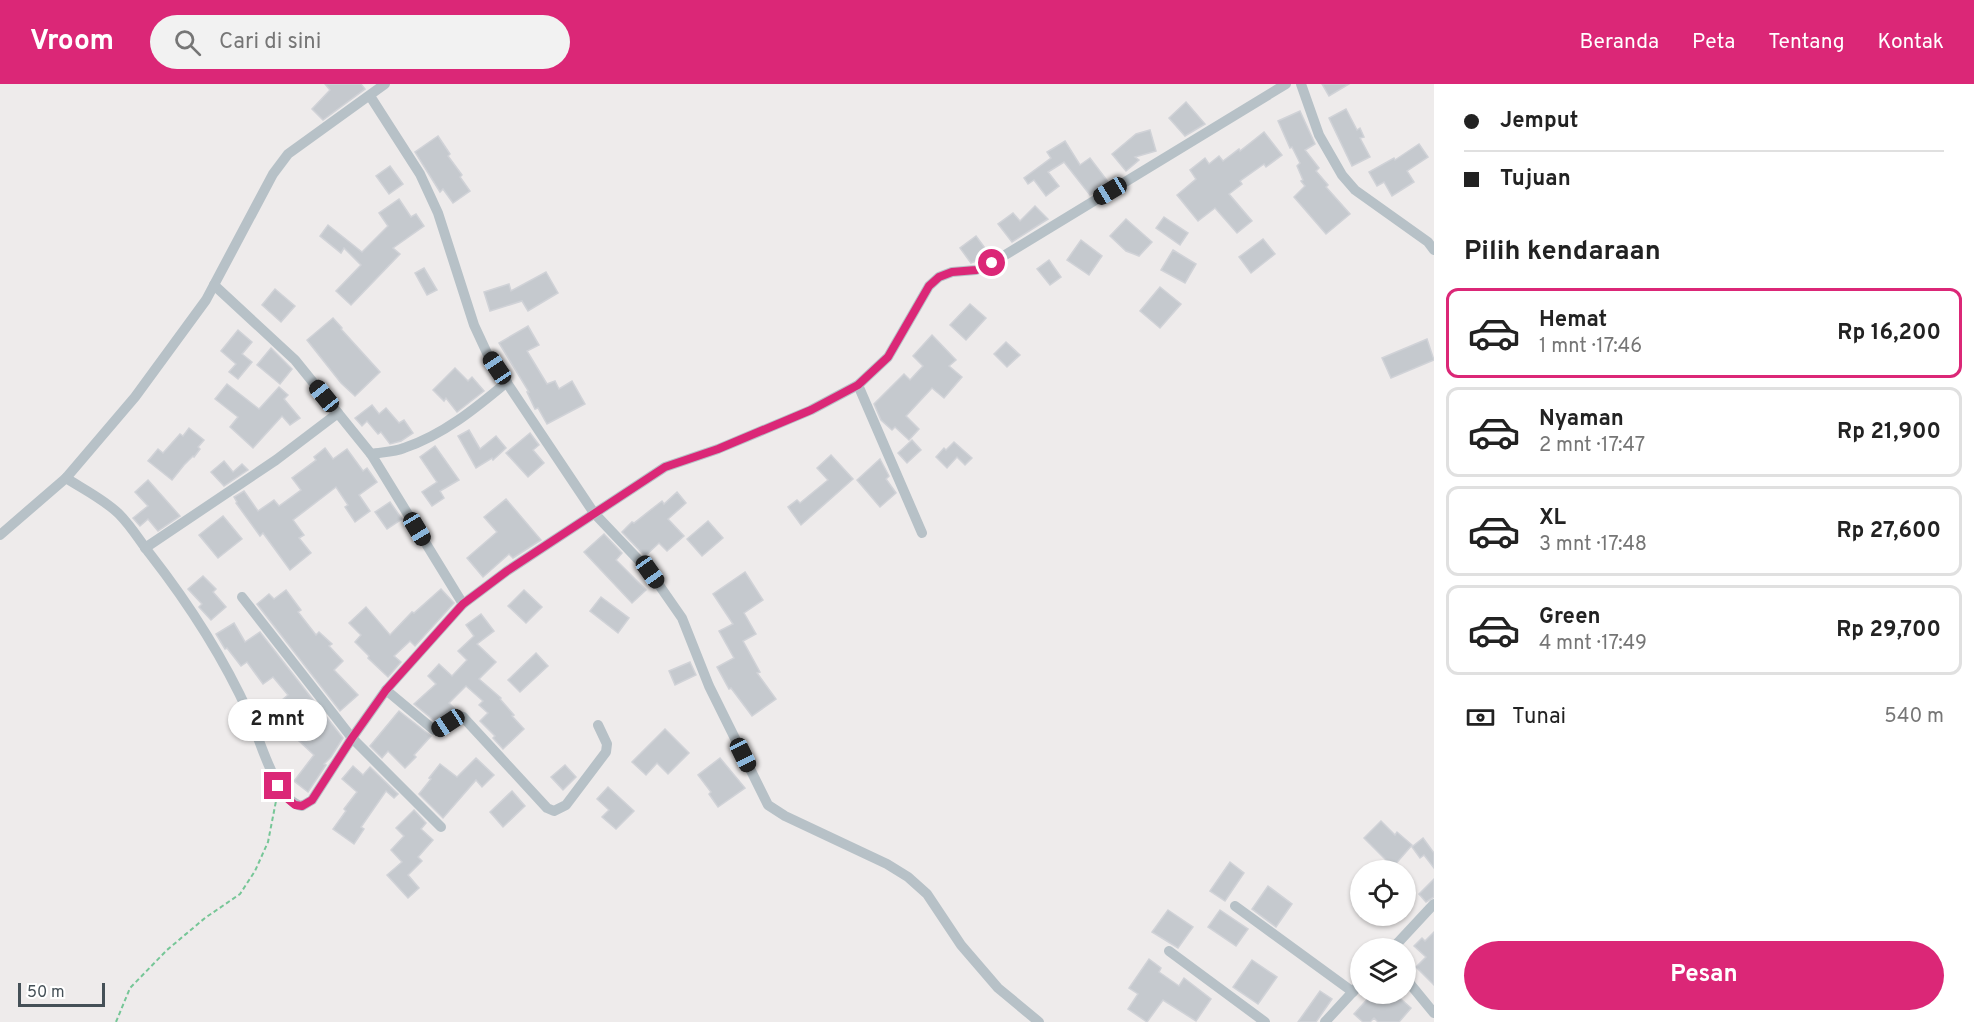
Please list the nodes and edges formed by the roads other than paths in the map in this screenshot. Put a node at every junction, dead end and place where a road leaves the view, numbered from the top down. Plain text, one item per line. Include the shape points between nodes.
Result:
1 (385, 84) edge
2 (1286, 84) edge
3 (1301, 84) edge
4 (370, 96) junction
5 (1434, 250) edge
6 (213, 285) junction
7 (507, 382) junction
8 (858, 385) junction
9 (338, 413) junction
10 (371, 454) junction
11 (66, 478) junction
12 (594, 513) junction
13 (922, 533) dead end
14 (0, 535) edge
15 (145, 548) junction
16 (242, 597) dead end
17 (463, 604) junction
18 (386, 690) junction
19 (598, 725) dead end
20 (352, 738) junction
21 (441, 827) dead end
22 (1434, 904) edge
23 (1235, 906) dead end
24 (1402, 938) edge
25 (1169, 951) dead end
26 (1350, 983) edge
27 (1416, 991) edge
28 (1350, 995) edge
29 (1434, 1013) edge
30 (1039, 1022) edge
31 (1265, 1022) edge
32 (1325, 1022) edge

1 - 4 street
2 - 8 street via 992,263 939,277 929,286 888,357
3 - 5 street via 1319,135 1342,175 1355,190
4 - 6 street via 288,154 273,174
4 - 7 street via 420,174 438,213 474,325
6 - 9 street via 295,360
6 - 11 street via 135,397
7 - 10 street via 443,430 403,449
7 - 12 street
8 - 12 street via 811,410 665,467
8 - 13 street
9 - 10 street
9 - 15 street
10 - 17 street
11 - 14 street
11 - 15 street via 119,514
12 - 17 street
12 - 30 street via 650,572 682,618 709,686 768,805 908,877 927,894 961,945 998,988
15 - 20 street via 209,638 249,715 278,786 295,805 307,805 312,800
16 - 20 street
17 - 18 street
18 - 19 street via 434,730 463,717 554,811 566,806 606,752 607,744
18 - 20 street
20 - 21 street
22 - 24 street
23 - 26 street
25 - 31 street
27 - 29 street
28 - 32 street

